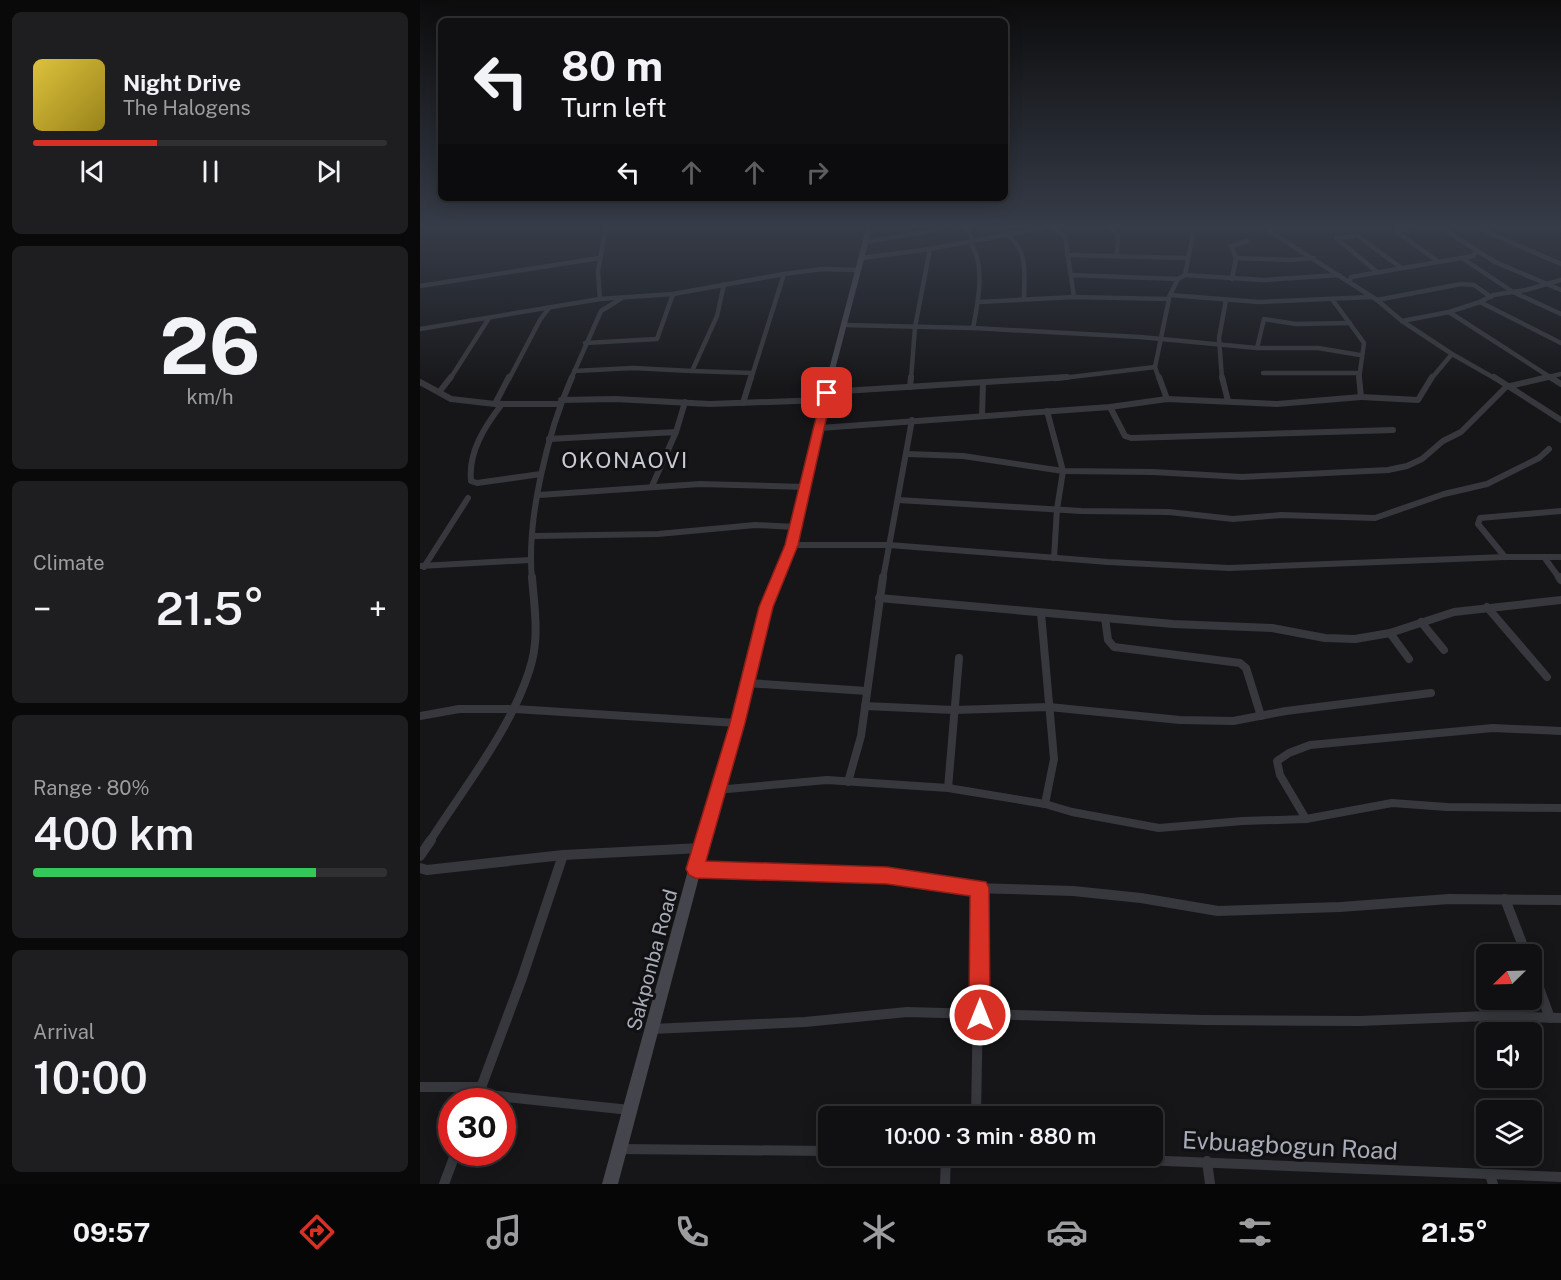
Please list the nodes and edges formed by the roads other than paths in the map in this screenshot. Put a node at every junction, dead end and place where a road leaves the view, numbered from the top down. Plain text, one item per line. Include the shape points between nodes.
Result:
1 (457, 280) edge
2 (596, 280) edge
3 (746, 280) edge
4 (781, 280) edge
5 (855, 280) edge
6 (924, 280) edge
7 (978, 280) edge
8 (1024, 280) edge
9 (1072, 280) edge
10 (1177, 280) edge
11 (1347, 280) edge
12 (1496, 280) edge
13 (1540, 280) edge
14 (1561, 280) edge
15 (1350, 282) joint
16 (724, 284) junction
17 (1548, 284) junction
18 (420, 286) edge
19 (1561, 290) edge
20 (1514, 292) junction
21 (673, 294) junction
22 (1362, 294) junction
23 (1074, 297) junction
24 (1169, 297) junction
25 (1491, 297) junction
26 (622, 298) junction
27 (600, 299) junction
28 (1024, 299) junction
29 (1332, 299) junction
30 (1226, 300) junction
31 (1377, 300) junction
32 (978, 302) junction
33 (1480, 302) junction
34 (549, 308) junction
35 (1449, 312) junction
36 (1561, 314) edge
37 (489, 318) junction
38 (1402, 321) junction
39 (1350, 323) junction
40 (844, 325) junction
41 (915, 327) junction
42 (973, 328) junction
43 (420, 329) edge
44 (1162, 339) junction
45 (585, 343) junction
46 (1561, 343) edge
47 (1220, 345) junction
48 (1257, 348) junction
49 (1452, 354) junction
50 (1360, 355) junction
51 (1155, 368) junction
52 (574, 371) junction
53 (692, 371) junction
54 (753, 373) junction
55 (1263, 373) dead end
56 (1358, 373) junction
57 (1561, 374) edge
58 (1550, 377) junction
59 (420, 382) edge
60 (983, 383) junction
61 (1561, 384) edge
62 (910, 387) junction
63 (1506, 387) junction
64 (440, 391) junction
65 (825, 397) junction
66 (1362, 397) junction
67 (1167, 399) junction
68 (1228, 401) junction
69 (560, 402) junction
70 (685, 402) junction
71 (743, 403) junction
72 (499, 404) junction
73 (1110, 406) junction
74 (1047, 411) junction
75 (982, 415) junction
76 (912, 420) junction
77 (1561, 420) edge
78 (820, 428) junction
79 (1393, 430) dead end
80 (676, 432) junction
81 (549, 439) junction
82 (1549, 449) dead end
83 (907, 454) junction
84 (1063, 471) junction
85 (540, 474) junction
86 (652, 486) junction
87 (805, 487) junction
88 (539, 495) junction
89 (468, 498) dead end
90 (898, 500) junction
91 (1057, 509) junction
92 (1561, 511) edge
93 (795, 527) junction
94 (534, 536) junction
95 (791, 545) junction
96 (889, 545) junction
97 (1505, 557) junction
98 (1544, 557) junction
99 (1561, 557) edge
100 (1054, 558) junction
101 (530, 560) junction
102 (422, 566) edge
103 (1561, 580) edge
104 (879, 598) junction
105 (1561, 600) edge
106 (1487, 607) junction
107 (1041, 614) junction
108 (1105, 618) junction
109 (1421, 622) junction
110 (1390, 633) junction
111 (1444, 650) dead end
112 (958, 658) dead end
113 (1409, 659) dead end
114 (1547, 677) dead end
115 (747, 683) junction
116 (867, 691) junction
117 (1431, 693) dead end
118 (866, 706) junction
119 (1049, 707) junction
120 (515, 709) junction
121 (954, 710) junction
122 (420, 716) edge
123 (1261, 716) junction
124 (737, 723) junction
125 (1561, 731) edge
126 (848, 782) junction
127 (948, 788) junction
128 (717, 790) junction
129 (1045, 804) junction
130 (1561, 808) edge
131 (1306, 819) junction
132 (701, 848) junction
133 (563, 855) junction
134 (420, 856) edge
135 (420, 868) edge
136 (695, 869) junction
137 (980, 888) junction
138 (1505, 899) junction
139 (1561, 900) edge
140 (1522, 944) edge
141 (1542, 989) edge
142 (980, 1015) junction
143 (1558, 1020) edge
144 (652, 1029) junction
145 (420, 1088) edge
146 (480, 1088) edge
147 (438, 1090) edge
148 (516, 1098) edge
149 (976, 1106) edge
150 (630, 1110) junction
151 (620, 1149) junction
152 (818, 1151) edge
153 (1163, 1160) edge
154 (1207, 1161) junction
155 (451, 1166) edge
156 (946, 1166) edge
157 (1561, 1177) edge
158 (1492, 1179) edge
159 (444, 1184) edge
160 (610, 1184) edge
161 (945, 1184) edge
162 (1210, 1184) edge

1 - 18 street
2 - 27 street
3 - 16 street
4 - 54 street
5 - 40 main road, Sakponba Road
6 - 41 street
7 - 32 street
8 - 28 street
9 - 23 street
10 - 24 street
11 - 15 street
12 - 20 street
13 - 17 street
14 - 17 street
15 - 22 street
16 - 21 street
16 - 53 street via 717,316
17 - 19 street
17 - 20 street
20 - 25 street
20 - 36 street
21 - 26 street
21 - 45 street via 657,339
22 - 29 street
22 - 31 street
23 - 24 street
23 - 28 street
24 - 30 street
24 - 44 street
25 - 31 street via 1474,285 1461,284
25 - 33 street
26 - 27 street
26 - 45 street via 601,311
27 - 34 street
28 - 32 street
29 - 30 street
29 - 39 street
30 - 47 street via 1219,326
31 - 38 street
32 - 42 street
33 - 35 street
33 - 46 street
34 - 37 street
34 - 72 street
35 - 38 street
35 - 58 street
37 - 43 street
37 - 64 street
38 - 49 street
39 - 48 street via 1296,324 1264,319
39 - 50 street via 1364,343
40 - 41 street
40 - 65 main road, Sakponba Road
41 - 42 street
41 - 62 street
42 - 44 street
44 - 47 street
44 - 51 street
45 - 52 street
47 - 48 street
47 - 68 street via 1222,382
48 - 50 street via 1318,348
49 - 63 street
49 - 66 street via 1418,400
50 - 56 street
51 - 60 street
51 - 67 street
52 - 53 street
52 - 69 street
53 - 54 street
54 - 71 street
55 - 56 street
56 - 66 street
57 - 58 street
58 - 61 street
58 - 63 street
59 - 64 street
60 - 62 street
60 - 75 street
62 - 65 street
63 - 77 street
63 - 84 street via 1461,432 1422,459 1388,470 1242,477
64 - 72 street via 451,399
65 - 71 street
65 - 78 main road, Sakponba Road
66 - 68 street via 1276,404
67 - 68 street
67 - 73 street
69 - 70 street
69 - 72 street
69 - 81 street
70 - 71 street
70 - 80 street
72 - 85 street via 483,430 471,481
73 - 74 street
73 - 79 street via 1125,436 1131,438
74 - 75 street
74 - 84 street
75 - 76 street
76 - 78 street
76 - 83 street
78 - 87 main road, Sakponba Road
80 - 81 street
80 - 86 street
81 - 85 street
82 - 91 street via 1487,484 1375,518 1281,514 1233,519 1169,512
83 - 84 street via 963,456
83 - 90 street
84 - 91 street
85 - 88 street
86 - 87 street
86 - 88 street
87 - 93 main road, Sakponba Road
88 - 94 street
89 - 102 street
90 - 91 street
90 - 96 street
91 - 100 street
92 - 97 street via 1480,518 1478,524
93 - 94 street via 755,525 658,534
93 - 95 main road, Sakponba Road
94 - 101 street
95 - 96 street
95 - 115 main road, Sakponba Road via 766,607
96 - 100 street
96 - 104 street
97 - 98 street
97 - 100 street via 1229,568
98 - 99 street
98 - 103 street
101 - 102 street
101 - 120 street via 536,620 534,659
104 - 107 street
104 - 116 street
105 - 106 street
106 - 109 street
106 - 114 street
107 - 108 street
107 - 119 street
108 - 110 street via 1272,628 1325,638 1355,639
108 - 123 street via 1108,640 1114,647 1240,663 1246,668
109 - 110 street
109 - 111 street
110 - 113 street
112 - 121 street
115 - 116 street
115 - 124 main road, Sakponba Road
116 - 118 street
117 - 123 street
118 - 121 street
118 - 126 street
119 - 121 street
119 - 123 street via 1180,720 1233,721
119 - 129 street via 1054,759
120 - 122 street via 459,709
120 - 124 street
120 - 134 street
121 - 127 street
124 - 128 main road, Sakponba Road
125 - 131 street via 1493,729 1310,745 1277,761 1280,775
126 - 127 street
126 - 128 street via 827,780
127 - 129 street
128 - 132 main road, Sakponba Road
129 - 131 street via 1159,828
130 - 131 street via 1392,803
132 - 133 street
132 - 136 main road, Sakponba Road
133 - 135 street
133 - 146 street
136 - 137 street via 887,875
136 - 144 main road, Sakponba Road
137 - 138 street via 1084,892 1218,911
137 - 142 street
138 - 139 street
138 - 140 street
141 - 143 street
142 - 143 street via 1347,1021 1488,1016
142 - 144 street via 907,1012 805,1022
142 - 149 street
144 - 150 main road, Sakponba Road
145 - 147 street
148 - 150 street
150 - 151 main road, Sakponba Road
151 - 152 street
151 - 160 main road, Sakponba Road
153 - 154 street, Evbuagbogun Road
154 - 158 street, Evbuagbogun Road
154 - 162 street
155 - 159 street
156 - 161 street
157 - 158 street, Evbuagbogun Road

